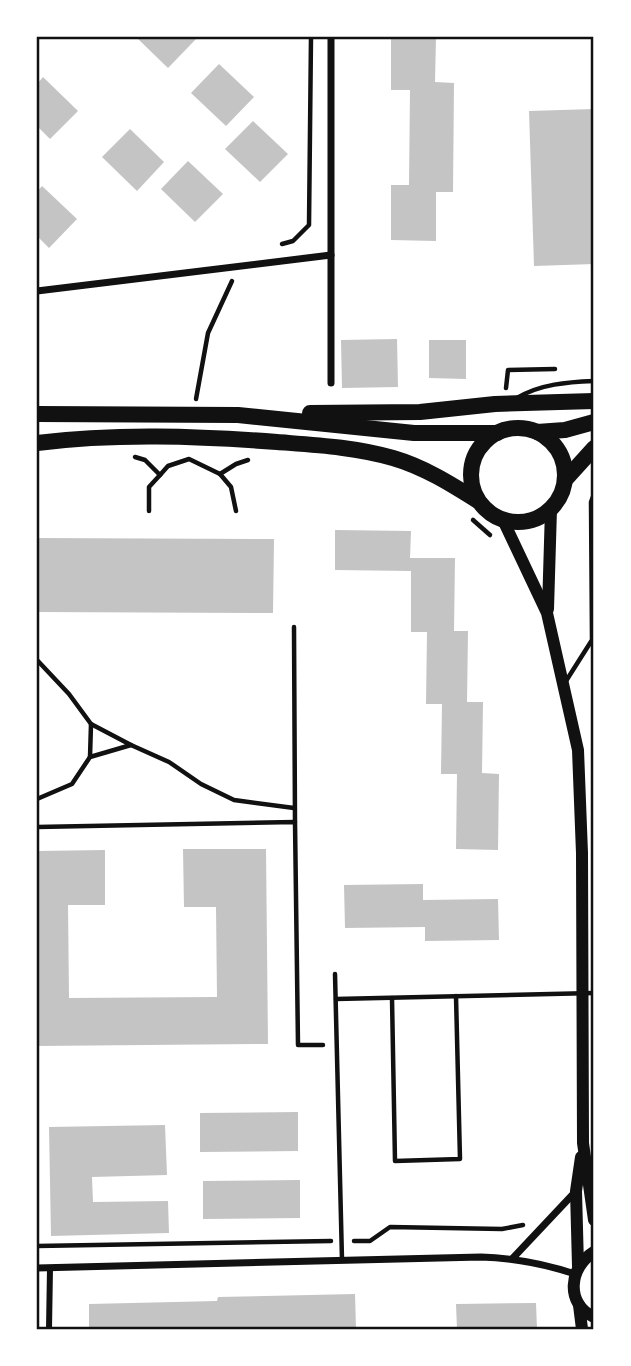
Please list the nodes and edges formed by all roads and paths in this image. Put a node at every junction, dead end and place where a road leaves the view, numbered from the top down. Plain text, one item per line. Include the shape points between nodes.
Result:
1 (311, 37) edge
2 (331, 37) edge
3 (278, 246) dead end
4 (331, 255) junction
5 (232, 280) dead end
6 (37, 291) edge
7 (594, 381) edge
8 (331, 383) dead end
9 (197, 397) dead end
10 (594, 401) edge
11 (508, 403) junction
12 (37, 414) edge
13 (272, 418) junction
14 (594, 422) edge
15 (537, 432) junction
16 (497, 433) junction
17 (37, 443) edge
18 (594, 448) edge
19 (124, 455) dead end
20 (259, 461) dead end
21 (220, 474) junction
22 (160, 475) junction
23 (565, 480) junction
24 (594, 494) edge
25 (478, 501) junction
26 (551, 509) junction
27 (149, 511) dead end
28 (236, 511) dead end
29 (469, 515) dead end
30 (503, 520) junction
31 (496, 546) dead end
32 (547, 613) junction
33 (294, 627) dead end
34 (37, 660) edge
35 (564, 685) junction
36 (91, 724) junction
37 (131, 745) junction
38 (90, 757) junction
39 (37, 799) edge
40 (294, 808) junction
41 (295, 822) junction
42 (37, 827) edge
43 (335, 974) dead end
44 (589, 993) edge
45 (456, 996) junction
46 (393, 998) junction
47 (336, 999) junction
48 (337, 1044) junction
49 (583, 1143) junction
50 (576, 1191) junction
51 (594, 1220) edge
52 (594, 1252) edge
53 (512, 1259) junction
54 (342, 1260) junction
55 (37, 1268) edge
56 (50, 1268) junction
57 (577, 1270) junction
58 (579, 1305) junction
59 (594, 1317) edge
60 (50, 1329) edge
61 (582, 1329) edge

1 - 3 path via 309,225 293,241
2 - 4 street
4 - 6 street
4 - 8 street
5 - 9 path via 208,333
7 - 11 lane via 556,384
10 - 11 main road
11 - 13 main road
12 - 13 main road
13 - 16 main road via 414,433
14 - 15 main road
15 - 16 main road
15 - 23 main road via 558,451
16 - 25 main road via 481,444 473,461 471,477
17 - 25 main road via 192,437 335,447 406,463
18 - 23 main road
19 - 22 path via 145,460
20 - 21 path via 246,460
21 - 22 path via 189,459 168,466
21 - 28 path via 232,487
22 - 27 path via 149,487
23 - 26 main road
24 - 35 lane via 592,640
25 - 30 main road
26 - 30 main road via 528,521
26 - 32 street
29 - 31 path
30 - 32 street
32 - 35 street
33 - 40 path
34 - 36 path
35 - 44 street via 579,765
36 - 37 path
36 - 38 path
37 - 38 path
37 - 40 path via 234,800
38 - 39 path via 72,784
40 - 41 path
41 - 42 path
41 - 48 path via 298,1045
43 - 47 lane
44 - 45 lane
44 - 49 street
45 - 46 lane
45 - 46 lane via 460,1159 395,1161
46 - 47 lane
47 - 48 lane
48 - 54 lane
49 - 50 street
49 - 51 street
50 - 53 street
50 - 57 street
52 - 57 street
53 - 54 street
53 - 57 street
54 - 56 street
55 - 56 street
56 - 60 street
57 - 58 street via 573,1285
58 - 59 street
58 - 61 street

